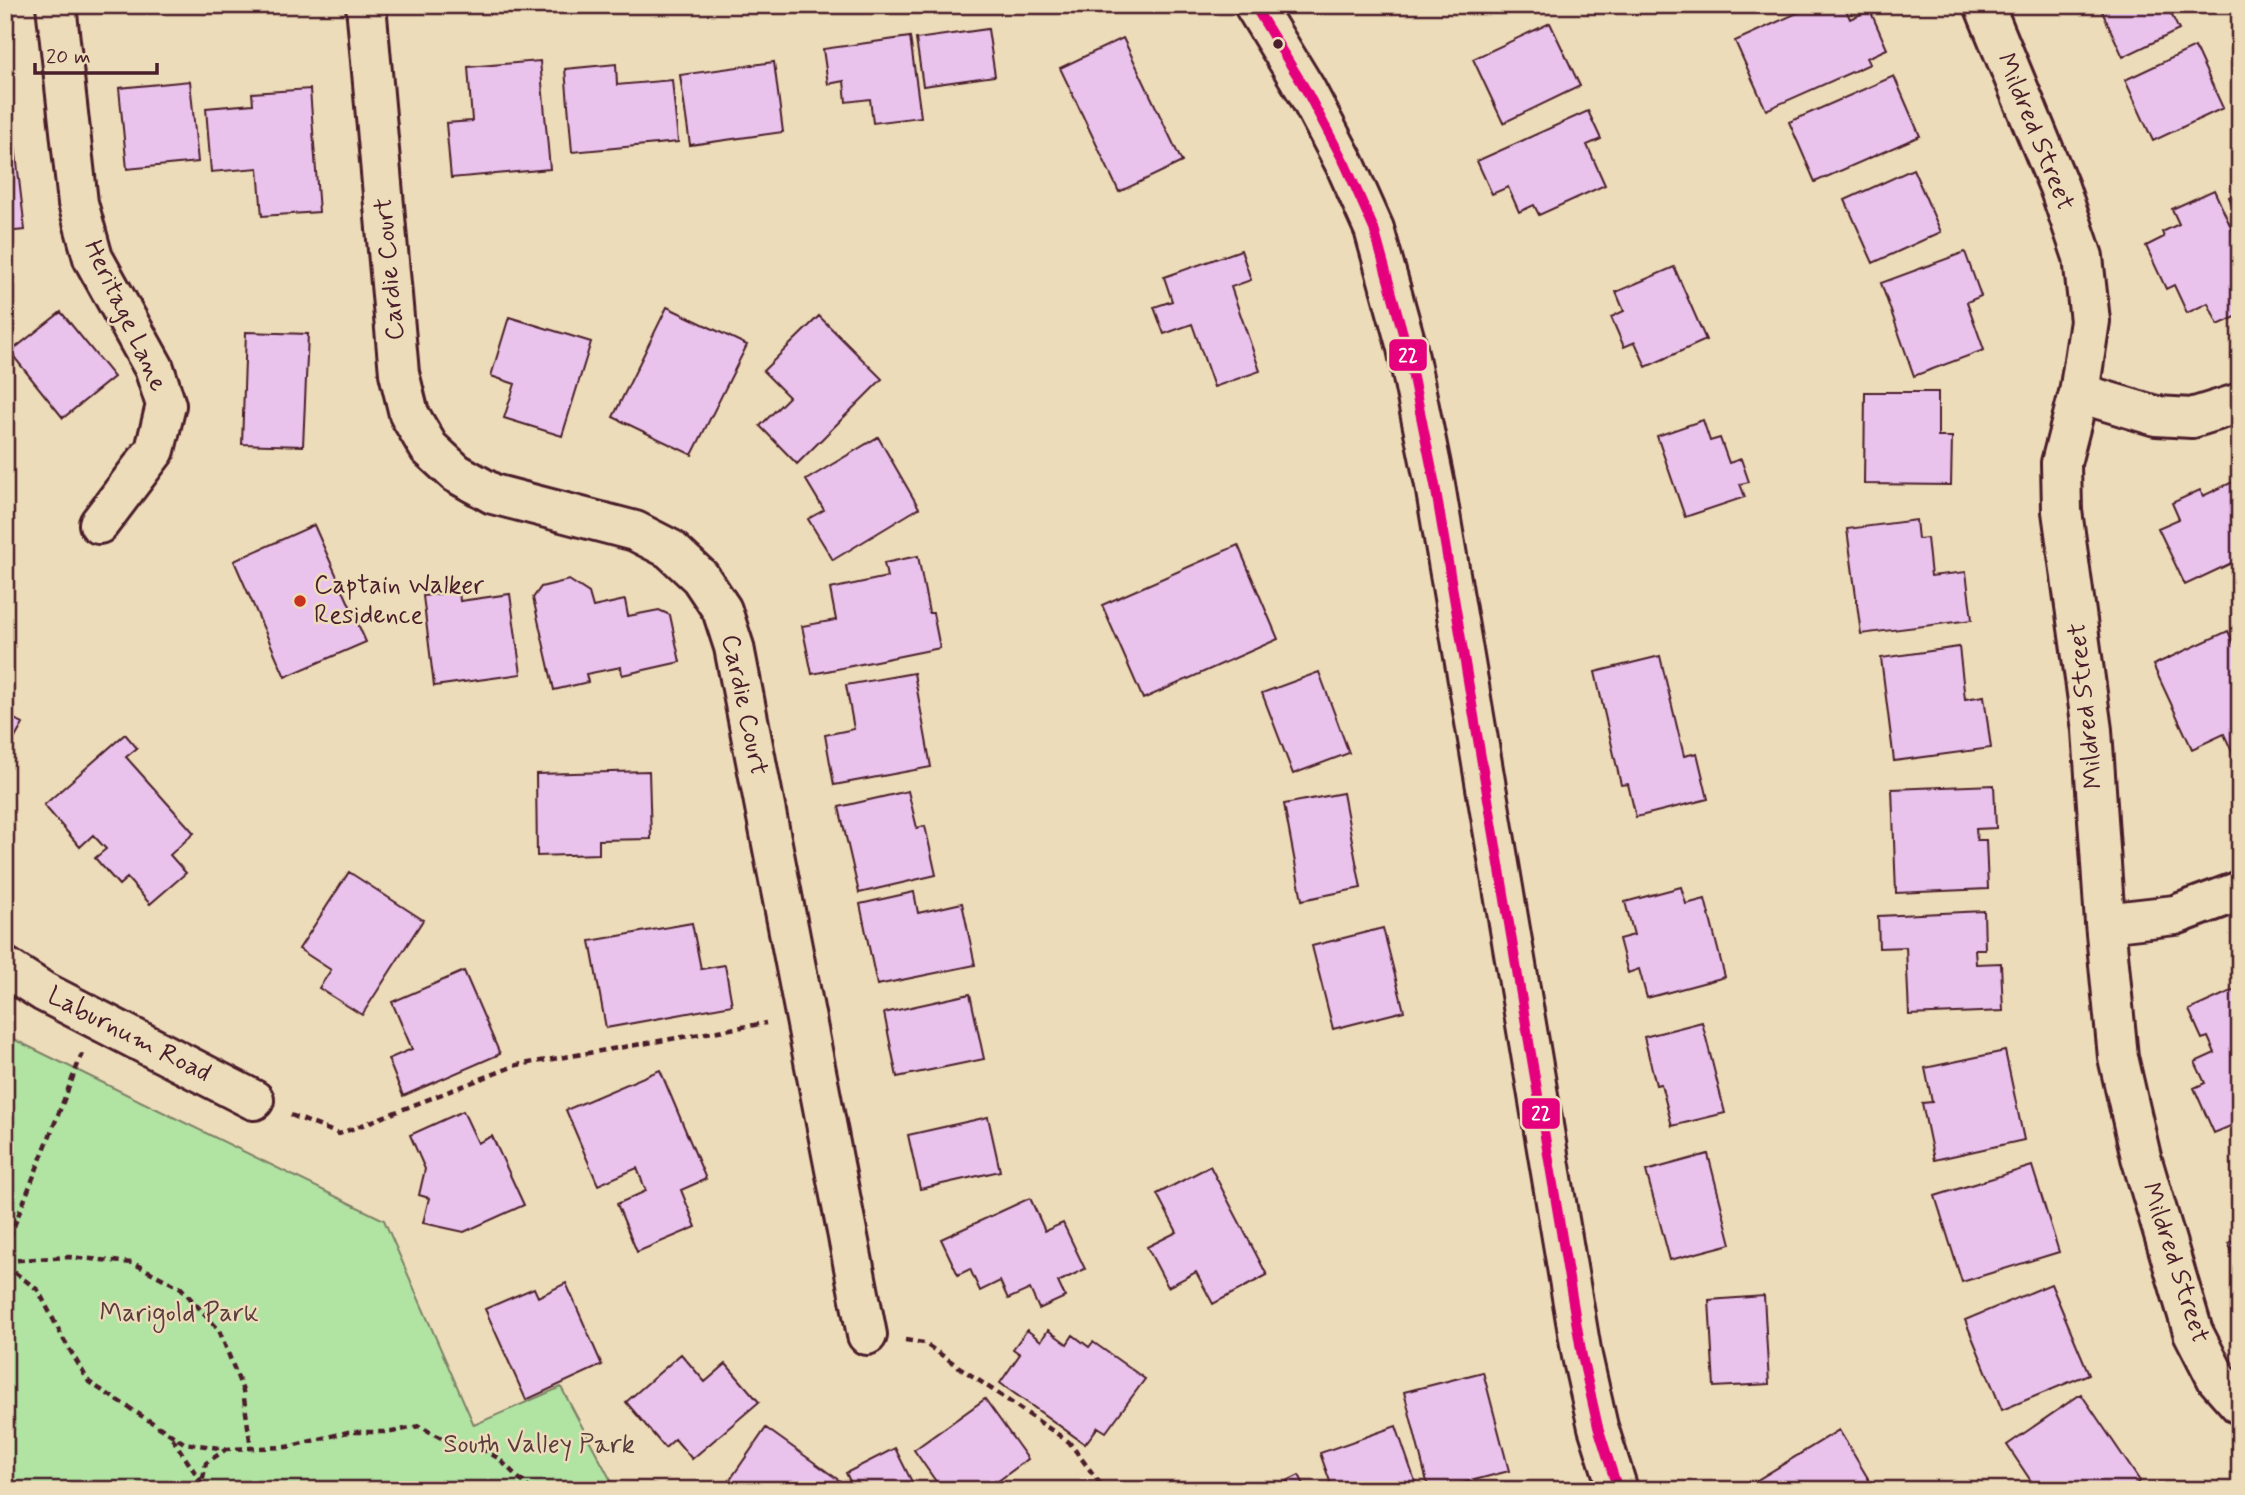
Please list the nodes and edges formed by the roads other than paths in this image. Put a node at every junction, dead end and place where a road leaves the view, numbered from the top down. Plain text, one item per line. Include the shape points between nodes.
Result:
1 (56, 5) edge
2 (366, 5) edge
3 (1254, 5) edge
4 (1983, 5) edge
5 (2079, 393) junction
6 (2240, 402) edge
7 (99, 524) dead end
8 (2240, 891) edge
9 (2105, 923) junction
10 (5, 967) edge
11 (254, 1100) road end
12 (867, 1335) road end
13 (2240, 1405) edge
14 (1618, 1490) edge

1 - 7 street, Heritage Lane via 78,203 93,258 154,368 166,405 155,450
2 - 12 street, Cardie Court via 399,373 409,414 429,448 456,473 492,494 635,531 670,549 700,577 722,610 734,647
3 - 14 street via 1306,90 1374,229 1407,348 1438,498 1582,1356
4 - 5 street, Mildred Street via 2059,187 2083,257 2090,321
5 - 6 street via 2157,416 2192,418
5 - 9 street, Mildred Street via 2061,463 2062,511 2092,730
8 - 9 street via 2175,915
9 - 13 street, Mildred Street via 2118,1057 2141,1157 2193,1332 2217,1379
10 - 11 street, Laburnum Road via 44,992

